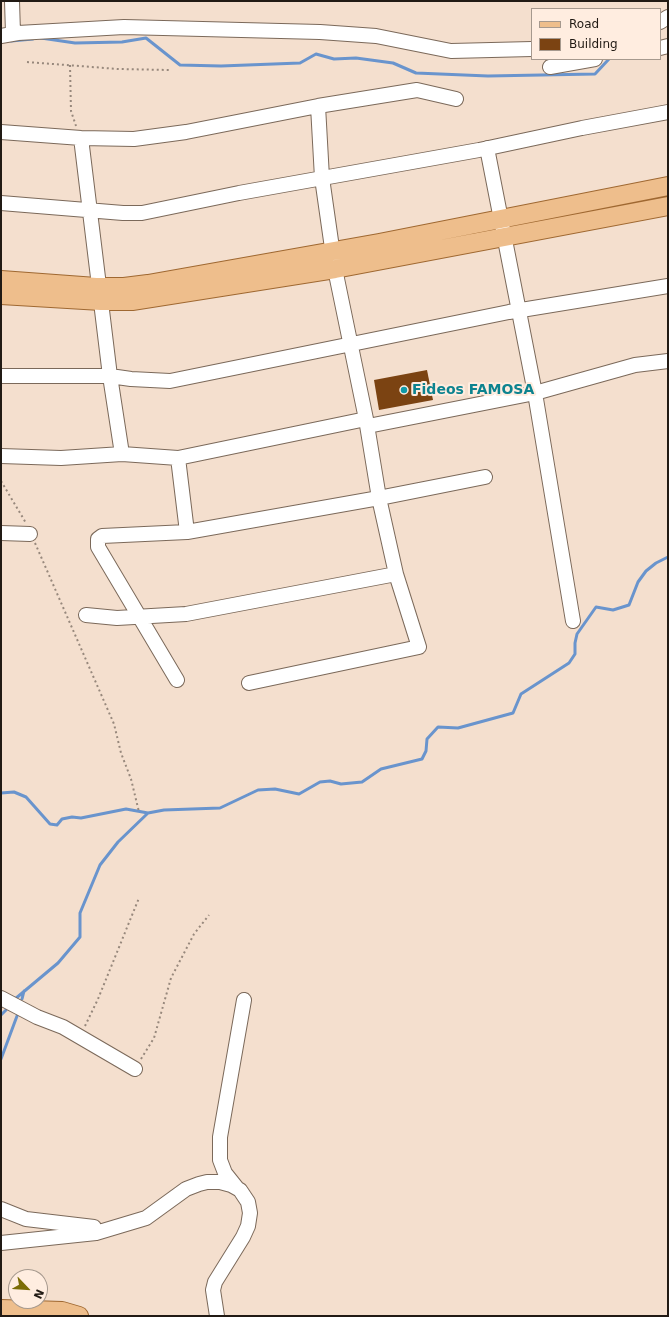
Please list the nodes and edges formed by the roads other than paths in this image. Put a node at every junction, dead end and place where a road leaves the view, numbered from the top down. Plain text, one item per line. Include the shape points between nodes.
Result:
1 (12, 1) edge
2 (7, 35) edge
3 (531, 49) edge
4 (589, 60) edge
5 (550, 67) dead end
6 (456, 99) dead end
7 (318, 106) junction
8 (668, 112) edge
9 (1, 132) edge
10 (81, 138) junction
11 (487, 148) junction
12 (322, 178) junction
13 (668, 186) edge
14 (1, 203) edge
15 (668, 206) edge
16 (90, 211) junction
17 (501, 219) junction
18 (504, 237) junction
19 (332, 251) junction
20 (335, 269) junction
21 (1, 280) edge
22 (668, 286) edge
23 (100, 294) junction
24 (1, 295) edge
25 (518, 311) junction
26 (350, 344) junction
27 (668, 361) edge
28 (1, 376) edge
29 (110, 376) junction
30 (534, 393) junction
31 (367, 422) junction
32 (122, 454) junction
33 (1, 456) edge
34 (178, 458) junction
35 (485, 477) dead end
36 (379, 498) junction
37 (1, 532) edge
38 (186, 532) junction
39 (30, 534) road end
40 (396, 574) junction
41 (86, 615) dead end
42 (139, 617) junction
43 (573, 621) dead end
44 (177, 680) dead end
45 (250, 683) dead end
46 (1, 998) edge
47 (244, 1000) dead end
48 (135, 1069) road end
49 (240, 1190) junction
50 (1, 1209) edge
51 (106, 1230) junction
52 (1, 1243) edge
53 (1, 1309) edge
54 (79, 1316) edge
55 (217, 1316) edge

1 - 2 street
2 - 3 street via 124,27 320,32 376,36 451,51
4 - 5 street
6 - 7 street via 418,90
7 - 10 street via 186,132 134,138
7 - 12 street
8 - 11 street
9 - 10 street
10 - 16 street
11 - 12 street
11 - 17 street
12 - 16 street via 142,213
12 - 19 street
13 - 17 main road
14 - 16 street
15 - 18 main road
16 - 23 street
17 - 18 street
17 - 19 main road
18 - 20 main road
18 - 25 street
19 - 20 street
19 - 23 main road
20 - 23 main road via 132,301
20 - 26 street
21 - 23 main road
22 - 25 street
23 - 24 main road
23 - 29 street
25 - 26 street
25 - 30 street
26 - 29 street via 170,381
26 - 31 street
27 - 30 street via 635,365
28 - 29 street
29 - 32 street
30 - 31 street
30 - 43 street
31 - 34 street
31 - 36 street
32 - 33 street via 61,458
32 - 34 street
34 - 38 street
35 - 36 street
36 - 38 street
36 - 40 street
37 - 39 street
38 - 42 street via 102,536 98,539 98,547
40 - 42 street via 186,614
40 - 45 street via 419,647
41 - 42 street
42 - 44 street
46 - 48 street via 63,1027
47 - 49 street via 220,1136 220,1160 226,1173
49 - 51 street via 220,1182 207,1182 186,1189 146,1218
49 - 55 street via 248,1202 248,1226 215,1282 213,1290
50 - 51 street via 26,1219
51 - 52 street
53 - 54 main road via 62,1312

